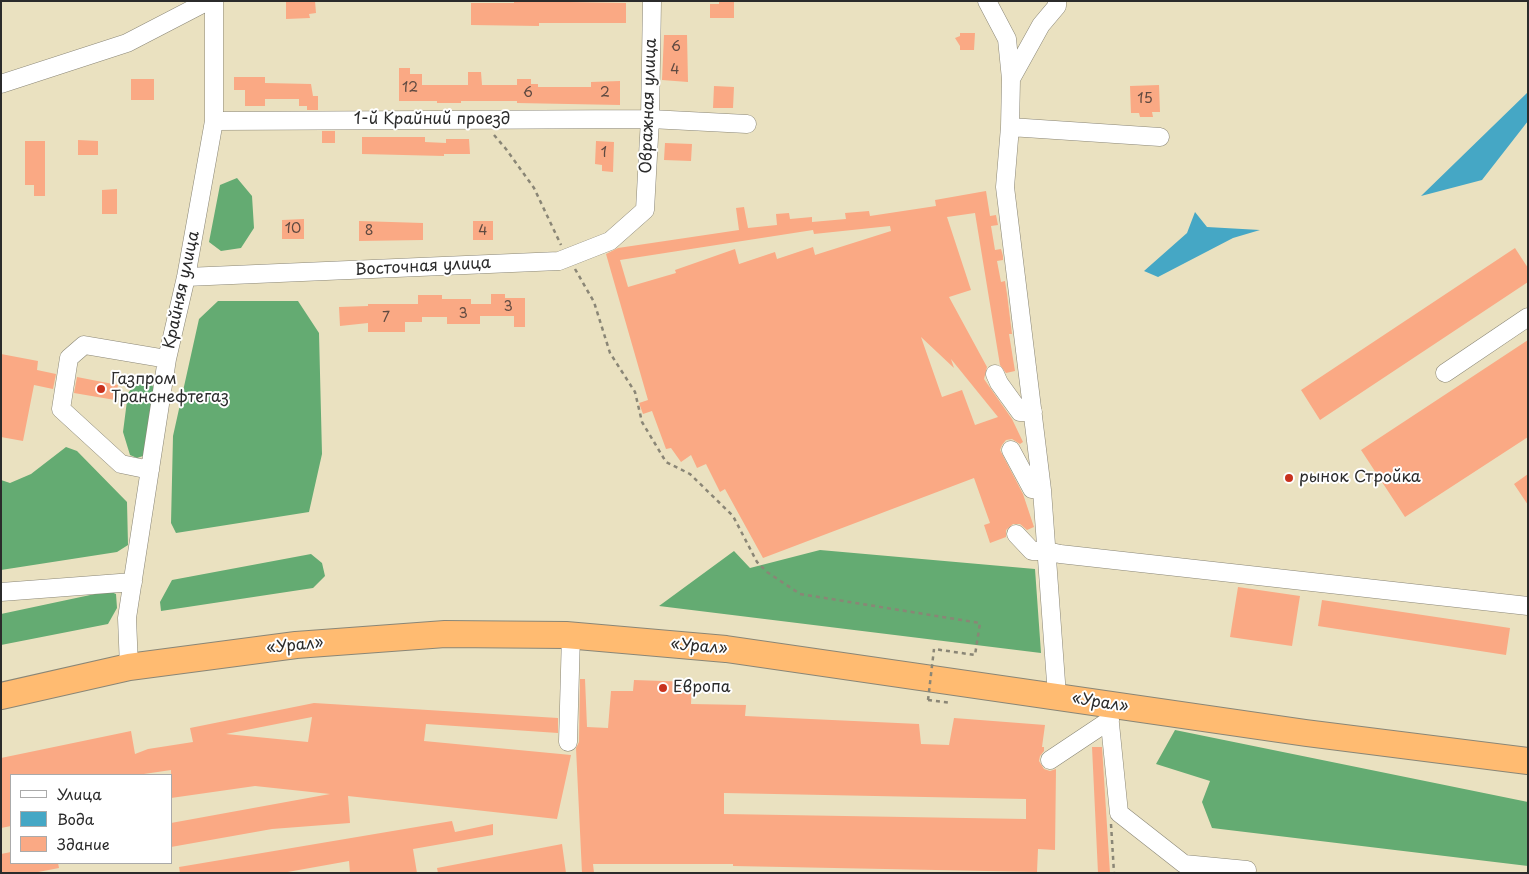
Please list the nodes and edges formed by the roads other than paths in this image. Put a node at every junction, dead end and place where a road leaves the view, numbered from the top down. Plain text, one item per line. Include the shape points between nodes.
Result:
1 (208, 1) edge
2 (214, 1) edge
3 (652, 1) edge
4 (987, 1) edge
5 (1057, 1) edge
6 (1011, 79) junction
7 (1, 84) edge
8 (650, 120) junction
9 (214, 121) junction
10 (747, 124) dead end
11 (1010, 127) junction
12 (1160, 137) dead end
13 (645, 210) joint
14 (186, 277) junction
15 (1528, 317) edge
16 (167, 359) junction
17 (1445, 373) dead end
18 (995, 374) dead end
19 (1033, 412) junction
20 (1011, 450) dead end
21 (150, 470) junction
22 (1042, 490) junction
23 (1016, 534) dead end
24 (1047, 551) junction
25 (133, 582) junction
26 (1, 592) edge
27 (1528, 606) edge
28 (571, 636) junction
29 (129, 667) junction
30 (1, 696) edge
31 (1057, 696) junction
32 (1109, 712) junction
33 (568, 742) dead end
34 (1396, 744) junction
35 (1050, 760) dead end
36 (1528, 761) edge
37 (1528, 772) edge
38 (1247, 870) dead end

1 - 7 street via 127,43
2 - 9 street, Крайняя улица
3 - 8 street, Овражная улица
4 - 6 street via 1007,39
5 - 6 street via 1057,6 1041,25
6 - 11 street
8 - 9 street, 1-й Крайний проезд
8 - 10 street, 1-й Крайний проезд
8 - 13 street, Овражная улица
9 - 14 street, Крайняя улица
11 - 12 street
11 - 19 street via 1005,188
13 - 14 street, Восточная улица via 610,241 559,261
14 - 16 street, Крайняя улица
15 - 17 street
16 - 21 street, Крайняя улица
16 - 21 street via 84,345 69,358 61,409 121,464
18 - 19 street via 1020,412
19 - 22 street
20 - 22 street via 1032,489
21 - 25 street, Крайняя улица
22 - 24 street
23 - 24 street via 1032,551
24 - 27 street
24 - 31 street
25 - 26 street
25 - 29 street, Крайняя улица via 128,618
28 - 29 highway, «Урал» via 445,634 296,645
28 - 31 highway, «Урал» via 726,649
28 - 33 street
29 - 30 highway, «Урал»
31 - 32 highway, «Урал»
32 - 34 highway, «Урал»
32 - 35 street
32 - 38 street via 1119,813 1184,864
34 - 36 highway, «Урал»
34 - 37 highway, «Урал»

